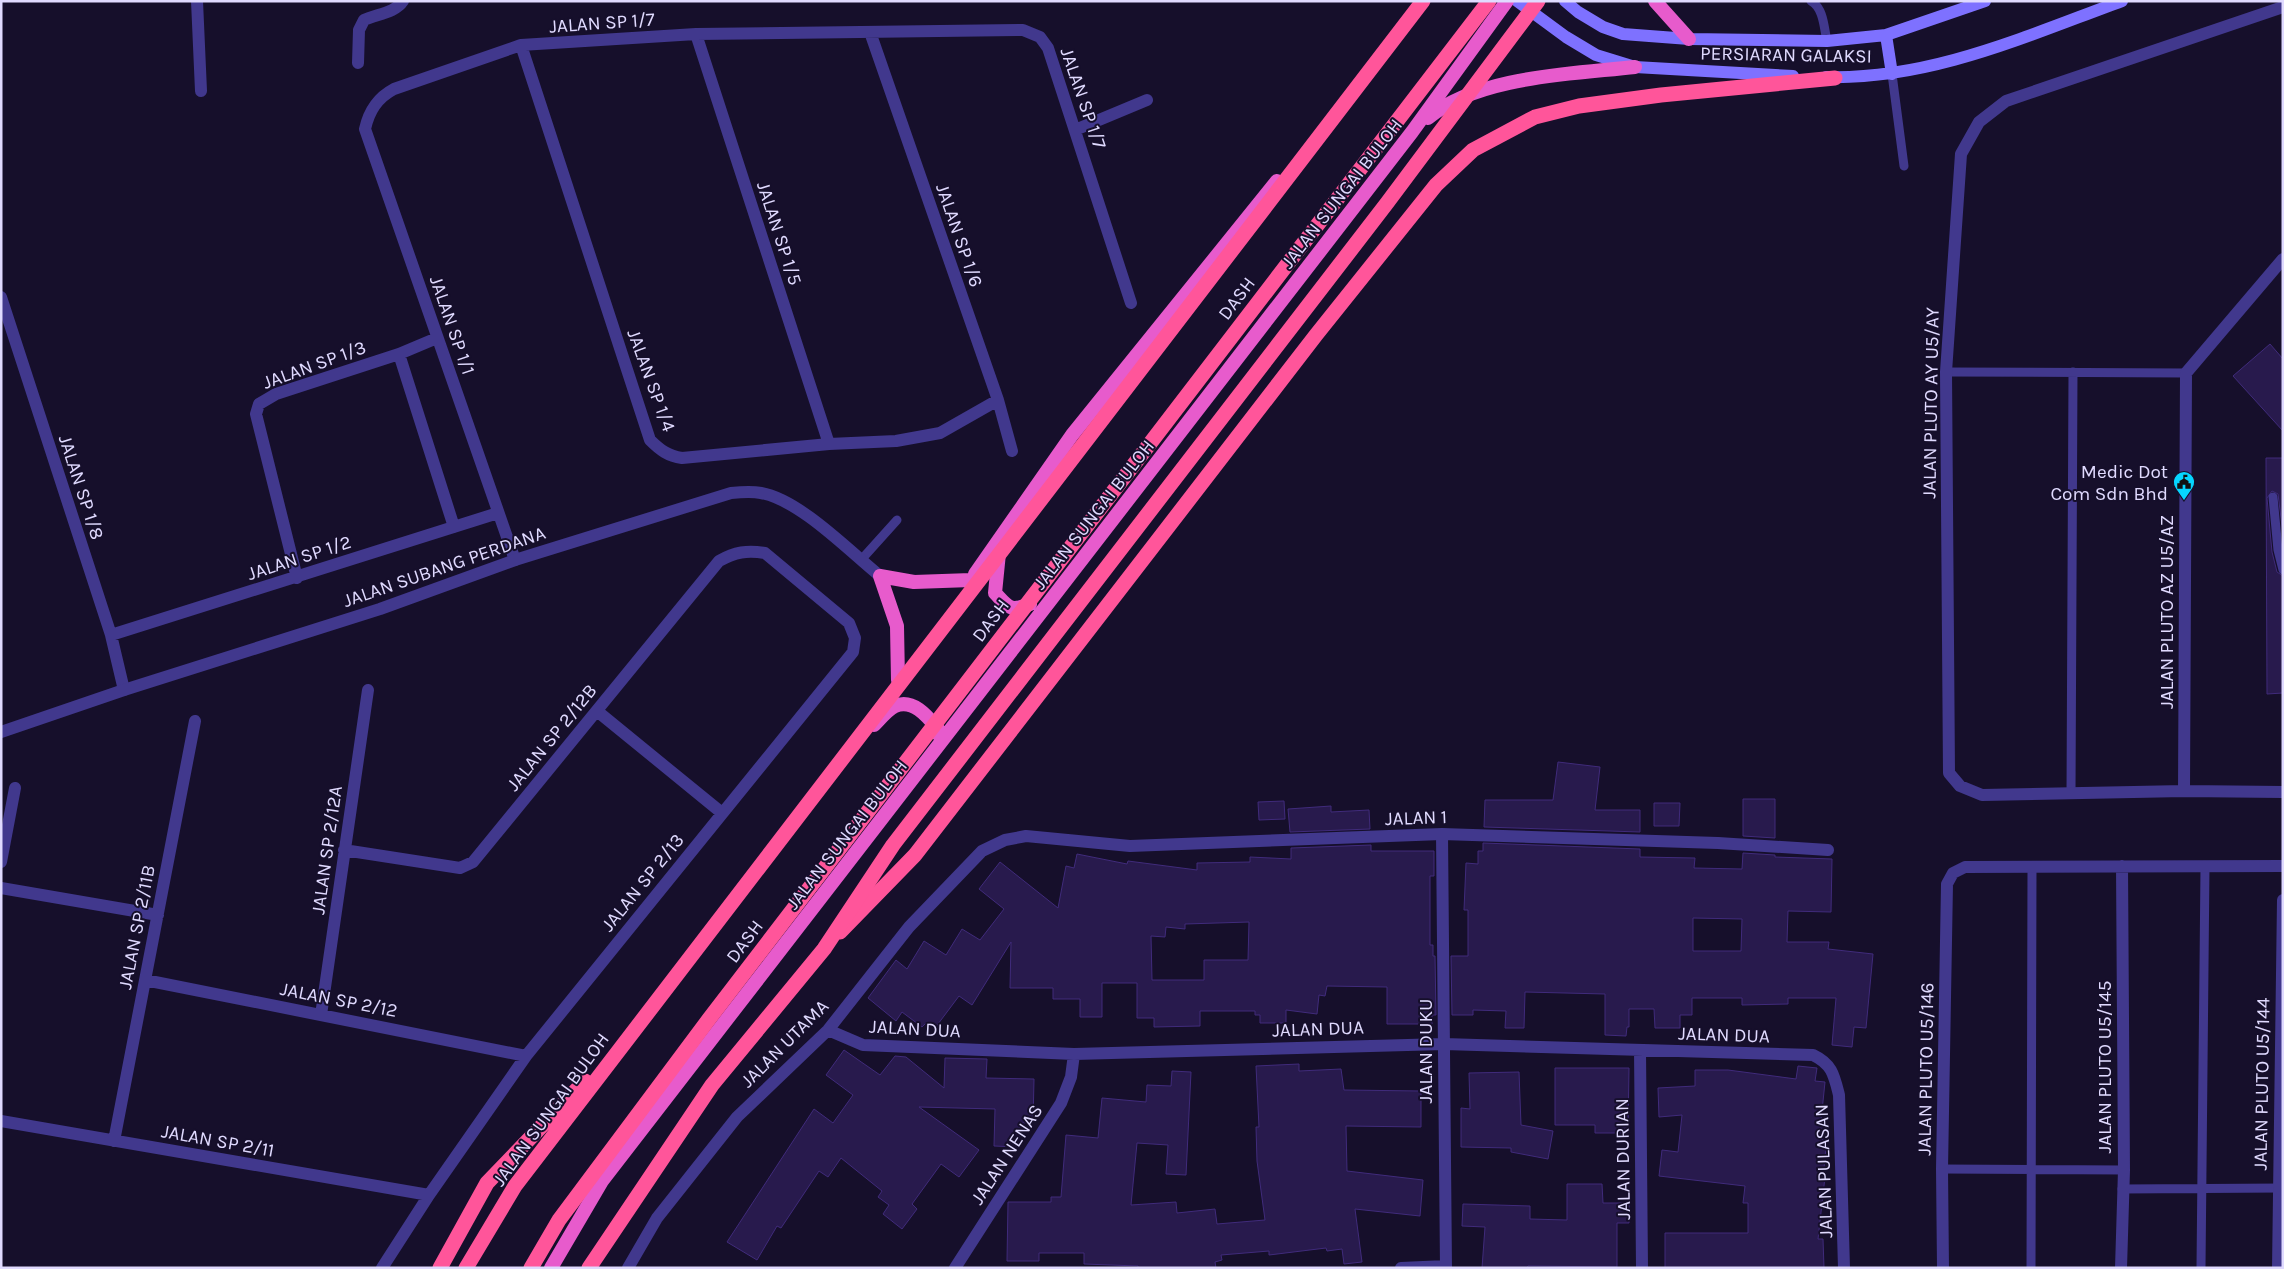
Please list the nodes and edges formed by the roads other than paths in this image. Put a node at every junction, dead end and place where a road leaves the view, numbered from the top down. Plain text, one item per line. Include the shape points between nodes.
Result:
1 (198, 1) edge
2 (403, 1) edge
3 (1422, 1) edge
4 (1489, 1) edge
5 (1507, 1) edge
6 (1517, 1) edge
7 (1538, 1) edge
8 (1565, 1) edge
9 (1654, 1) edge
10 (1811, 1) edge
11 (1985, 1) edge
12 (2122, 1) edge
13 (2283, 7) edge
14 (870, 32) junction
15 (696, 34) junction
16 (1886, 35) junction
17 (1689, 39) junction
18 (1827, 41) junction
19 (521, 45) junction
20 (358, 62) dead end
21 (1635, 67) junction
22 (1892, 74) junction
23 (1835, 78) junction
24 (201, 90) dead end
25 (1147, 100) dead end
26 (376, 102) joint
27 (1075, 130) junction
28 (1412, 132) junction
29 (1904, 166) dead end
30 (2283, 260) edge
31 (1, 297) edge
32 (1131, 303) dead end
33 (438, 338) junction
34 (399, 354) junction
35 (1946, 372) junction
36 (2073, 372) junction
37 (2186, 373) junction
38 (998, 400) junction
39 (829, 444) junction
40 (1012, 451) dead end
41 (2273, 497) dead end
42 (498, 513) junction
43 (897, 520) dead end
44 (454, 527) junction
45 (1001, 537) junction
46 (752, 551) joint
47 (515, 560) junction
48 (861, 560) junction
49 (2283, 570) edge
50 (880, 576) junction
51 (297, 578) junction
52 (971, 580) junction
53 (1054, 594) junction
54 (111, 635) junction
55 (898, 680) junction
56 (124, 690) junction
57 (368, 690) dead end
58 (597, 711) junction
59 (195, 721) dead end
60 (1, 732) edge
61 (936, 747) junction
62 (836, 759) junction
63 (15, 788) dead end
64 (2184, 791) junction
65 (2283, 792) edge
66 (2071, 794) junction
67 (722, 813) junction
68 (1442, 834) junction
69 (1005, 840) joint
70 (344, 850) junction
71 (1828, 850) dead end
72 (1, 862) edge
73 (2122, 866) junction
74 (2205, 866) junction
75 (2283, 866) edge
76 (2032, 867) junction
77 (1, 888) edge
78 (2283, 900) edge
79 (158, 915) junction
80 (824, 949) junction
81 (145, 980) junction
82 (322, 1015) junction
83 (639, 1024) junction
84 (828, 1030) junction
85 (1444, 1044) junction
86 (1640, 1050) junction
87 (1074, 1054) junction
88 (1812, 1055) joint
89 (526, 1056) junction
90 (1, 1121) edge
91 (114, 1141) junction
92 (1942, 1169) junction
93 (2031, 1170) junction
94 (2124, 1170) junction
95 (2281, 1188) edge
96 (2122, 1189) junction
97 (2201, 1189) junction
98 (429, 1195) junction
99 (1446, 1267) edge
100 (382, 1268) edge
101 (440, 1268) edge
102 (467, 1268) edge
103 (531, 1268) edge
104 (551, 1268) edge
105 (589, 1268) edge
106 (628, 1268) edge
107 (956, 1268) edge
108 (1402, 1268) edge
109 (1642, 1268) edge
110 (1844, 1268) edge
111 (1943, 1268) edge
112 (2031, 1268) edge
113 (2121, 1268) edge
114 (2201, 1268) edge
115 (2278, 1268) edge

1 - 24 street
2 - 20 street via 390,11 364,20 359,30
3 - 45 highway, JALAN SUNGAI BULOH via 1072,435
3 - 83 highway, DASH, bridge
4 - 103 highway, DASH, bridge via 715,1012 559,1220
5 - 28 highway, JALAN SUNGAI BULOH
6 - 21 main road, PERSIARAN GALAKSI via 1596,55
7 - 80 highway, bridge via 1387,203 893,845
8 - 17 main road, PERSIARAN GALAKSI via 1603,27 1623,34
9 - 17 highway
10 - 18 lane via 1820,12
11 - 16 main road, PERSIARAN GALAKSI
12 - 22 main road, PERSIARAN GALAKSI via 1946,63
13 - 35 street, JALAN PLUTO AY U5/AY via 2006,101 1979,122 1961,154
14 - 15 street, JALAN SP 1/7
14 - 27 street, JALAN SP 1/7 via 1024,30 1040,37 1048,48
14 - 38 street, JALAN SP 1/6
15 - 19 street, JALAN SP 1/7
15 - 39 street, JALAN SP 1/5
16 - 18 main road, PERSIARAN GALAKSI
16 - 22 main road
17 - 18 main road, PERSIARAN GALAKSI
19 - 26 street, JALAN SP 1/7 via 394,88
19 - 39 street, JALAN SP 1/4 via 650,440 660,451 682,458
21 - 23 main road, PERSIARAN GALAKSI
21 - 28 highway via 1528,79 1488,89 1454,100
22 - 23 main road, PERSIARAN GALAKSI
22 - 29 lane
23 - 80 highway, bridge via 1579,106 1535,117 1473,150 1436,185 1316,335 915,855
25 - 27 street
26 - 33 street, JALAN SP 1/1 via 368,114 365,129
27 - 32 street, JALAN SP 1/7
28 - 53 highway, JALAN SUNGAI BULOH
30 - 37 street
31 - 54 street, JALAN SP 1/8
33 - 34 street, JALAN SP 1/3
33 - 42 street, JALAN SP 1/1
34 - 44 street
34 - 51 street, JALAN SP 1/3 via 276,394 259,404 256,414
35 - 36 lane
35 - 66 street, JALAN PLUTO AY U5/AY via 1949,773 1960,786 1982,795
36 - 37 lane
36 - 66 lane
37 - 64 street, JALAN PLUTO AZ U5/AZ
38 - 39 street, JALAN SP 1/4 via 940,433 896,441
38 - 40 street, JALAN SP 1/6
41 - 49 lane
42 - 44 street, JALAN SP 1/2
42 - 47 street, JALAN SP 1/1
43 - 48 lane
44 - 51 street, JALAN SP 1/2
45 - 52 highway, JALAN SUNGAI BULOH
45 - 53 highway via 994,593 1008,607 1017,609
46 - 58 street, JALAN SP 2/12B via 735,552 719,561
46 - 67 street, JALAN SP 2/13 via 765,553 849,623 855,638 853,652
47 - 48 street, JALAN SUBANG PERDANA via 691,504 731,493 760,492 778,497 801,511
47 - 56 street, JALAN SUBANG PERDANA via 380,609
48 - 50 street, JALAN SUBANG PERDANA
50 - 52 highway via 914,582
50 - 55 highway via 897,626
51 - 54 street, JALAN SP 1/2
52 - 55 highway, JALAN SUNGAI BULOH
53 - 61 highway, JALAN SUNGAI BULOH
54 - 56 street, JALAN SP 1/8
55 - 62 highway, JALAN SUNGAI BULOH
56 - 60 street, JALAN SUBANG PERDANA
57 - 70 street, JALAN SP 2/12A
58 - 67 street
58 - 70 street, JALAN SP 2/12B via 467,866 460,868
59 - 79 street, JALAN SP 2/11B
61 - 62 highway via 938,729 926,714 910,705 894,706
61 - 104 highway, JALAN SUNGAI BULOH via 602,1181
62 - 102 highway, JALAN SUNGAI BULOH via 520,1176
63 - 72 street
64 - 65 street, JALAN PLUTO AY U5/AY
64 - 66 street, JALAN PLUTO AY U5/AY
67 - 89 street, JALAN SP 2/13
68 - 69 street, JALAN 1 via 1130,846 1026,836
68 - 71 street, JALAN 1
68 - 85 street, JALAN DUKU
69 - 84 street, JALAN UTAMA via 982,851 908,927
70 - 82 street, JALAN SP 2/12A
73 - 74 street
73 - 76 street
73 - 94 street, JALAN PLUTO U5/145
74 - 75 street
74 - 97 lane
76 - 92 street, JALAN PLUTO U5/146 via 1964,867 1953,874 1947,884
76 - 93 lane
77 - 79 street
78 - 95 street, JALAN PLUTO U5/144
79 - 81 street, JALAN SP 2/11B
80 - 105 highway, bridge via 712,1085
81 - 82 street, JALAN SP 2/12
81 - 91 street, JALAN SP 2/11B
82 - 89 street, JALAN SP 2/12
83 - 101 highway, bridge via 487,1183
83 - 102 highway, DASH, bridge via 515,1186
84 - 87 street, JALAN DUA via 863,1045
84 - 106 street, JALAN UTAMA via 737,1116 657,1218
85 - 86 street, JALAN DUA
85 - 87 street, JALAN DUA
85 - 99 street, JALAN DUKU
86 - 88 street, JALAN DUA
86 - 109 street, JALAN DURIAN
87 - 107 street, JALAN NENAS via 1071,1077 1060,1103
88 - 110 street, JALAN PULASAN via 1825,1060 1839,1095
89 - 98 street, JALAN SP 2/13
90 - 91 street, JALAN SP 2/11
91 - 98 street, JALAN SP 2/11
92 - 93 lane
92 - 111 street, JALAN PLUTO U5/146
93 - 94 lane
93 - 112 lane
94 - 96 street, JALAN PLUTO U5/145
95 - 97 lane
95 - 115 street, JALAN PLUTO U5/144
96 - 97 lane
96 - 113 street, JALAN PLUTO U5/145
97 - 114 lane
98 - 100 street, JALAN SP 2/13
99 - 108 street

